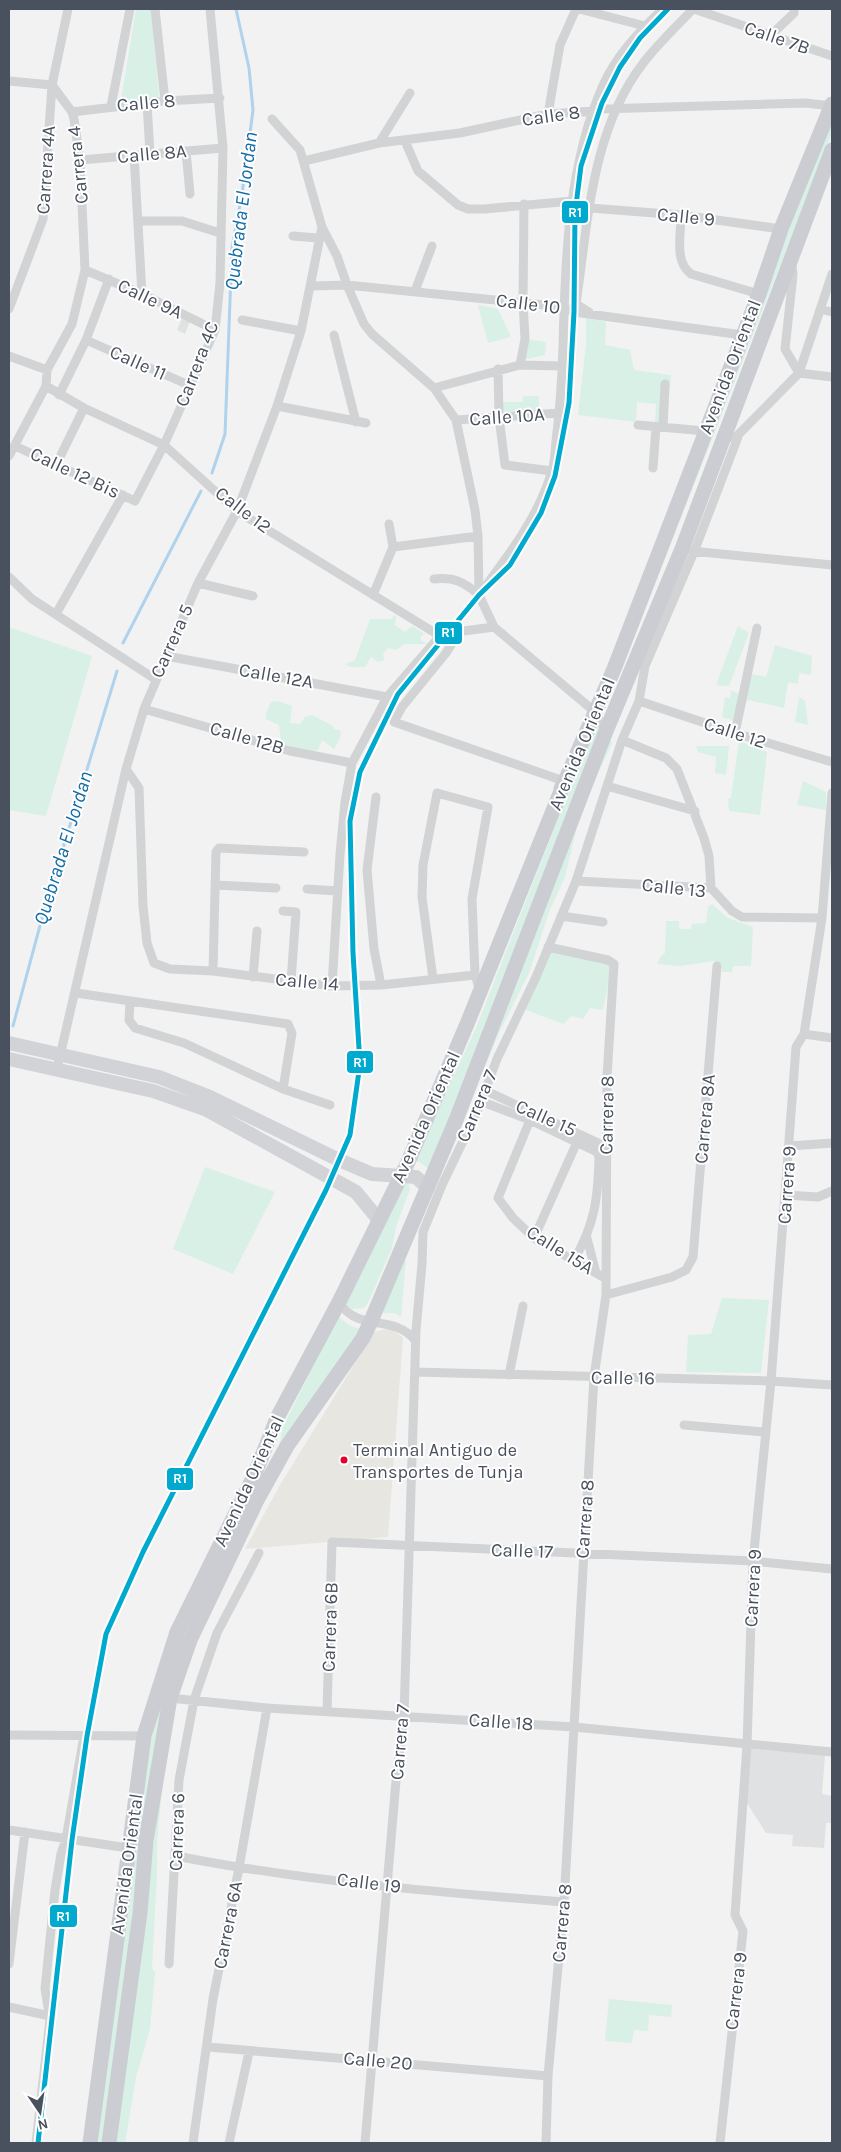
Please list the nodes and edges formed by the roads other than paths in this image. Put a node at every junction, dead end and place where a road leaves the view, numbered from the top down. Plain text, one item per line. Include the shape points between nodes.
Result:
1 (68, 9) edge
2 (130, 9) edge
3 (155, 9) edge
4 (210, 9) edge
5 (578, 9) edge
6 (663, 9) edge
7 (693, 9) edge
8 (794, 11) edge
9 (645, 26) junction
10 (770, 36) junction
11 (832, 56) edge
12 (9, 81) edge
13 (52, 85) junction
14 (410, 93) dead end
15 (220, 98) junction
16 (165, 101) junction
17 (147, 103) junction
18 (832, 105) edge
19 (111, 106) junction
20 (616, 110) junction
21 (594, 111) junction
22 (72, 112) junction
23 (548, 114) junction
24 (272, 119) dead end
25 (405, 141) junction
26 (379, 143) junction
27 (223, 148) junction
28 (832, 150) edge
29 (186, 151) junction
30 (150, 154) junction
31 (134, 155) junction
32 (80, 160) junction
33 (304, 161) junction
34 (190, 194) dead end
35 (572, 201) junction
36 (524, 204) junction
37 (590, 208) junction
38 (681, 215) junction
39 (139, 222) junction
40 (322, 227) junction
41 (781, 229) junction
42 (220, 233) junction
43 (293, 236) dead end
44 (318, 238) junction
45 (432, 246) dead end
46 (791, 255) junction
47 (85, 270) junction
48 (832, 274) edge
49 (109, 279) junction
50 (312, 286) junction
51 (347, 286) junction
52 (415, 291) junction
53 (142, 294) junction
54 (759, 294) junction
55 (523, 302) junction
56 (564, 306) junction
57 (9, 309) edge
58 (820, 309) junction
59 (832, 312) edge
60 (591, 313) junction
61 (242, 320) dead end
62 (215, 330) junction
63 (301, 331) junction
64 (334, 335) dead end
65 (742, 336) junction
66 (86, 340) junction
67 (9, 356) edge
68 (520, 365) junction
69 (562, 366) junction
70 (498, 369) junction
71 (47, 370) junction
72 (798, 373) junction
73 (832, 377) edge
74 (665, 384) dead end
75 (46, 386) junction
76 (191, 386) junction
77 (434, 388) junction
78 (59, 395) junction
79 (277, 406) junction
80 (84, 408) junction
81 (559, 414) junction
82 (499, 417) junction
83 (456, 420) junction
84 (638, 426) dead end
85 (659, 427) junction
86 (705, 431) junction
87 (738, 437) junction
88 (164, 444) junction
89 (722, 444) junction
90 (15, 446) junction
91 (9, 456) edge
92 (56, 465) junction
93 (653, 468) dead end
94 (552, 471) junction
95 (123, 496) junction
96 (135, 501) joint
97 (237, 511) junction
98 (389, 524) dead end
99 (478, 536) junction
100 (393, 547) junction
101 (688, 551) junction
102 (832, 565) edge
103 (9, 577) edge
104 (434, 579) dead end
105 (198, 582) junction
106 (373, 595) junction
107 (479, 595) junction
108 (253, 596) dead end
109 (56, 614) junction
110 (494, 627) junction
111 (756, 628) dead end
112 (440, 636) junction
113 (166, 656) junction
114 (155, 679) junction
115 (387, 697) junction
116 (639, 701) junction
117 (144, 709) junction
118 (594, 711) junction
119 (606, 731) junction
120 (735, 733) junction
121 (622, 740) junction
122 (832, 762) edge
123 (352, 763) junction
124 (126, 769) junction
125 (606, 786) junction
126 (832, 793) edge
127 (376, 797) dead end
128 (556, 802) junction
129 (694, 811) junction
130 (831, 838) edge
131 (304, 852) dead end
132 (576, 880) junction
133 (216, 885) junction
134 (276, 888) dead end
135 (710, 888) junction
136 (307, 889) dead end
137 (337, 891) junction
138 (283, 911) dead end
139 (561, 916) junction
140 (822, 918) junction
141 (602, 922) dead end
142 (257, 930) dead end
143 (548, 947) junction
144 (717, 966) dead end
145 (213, 971) junction
146 (475, 975) junction
147 (253, 977) junction
148 (433, 979) junction
149 (291, 981) junction
150 (381, 985) junction
151 (332, 986) junction
152 (480, 991) junction
153 (76, 993) junction
154 (130, 1001) junction
155 (804, 1034) junction
156 (832, 1038) edge
157 (9, 1043) edge
158 (60, 1054) junction
159 (9, 1059) edge
160 (57, 1069) junction
161 (283, 1089) junction
162 (484, 1090) junction
163 (480, 1101) junction
164 (330, 1105) dead end
165 (530, 1120) junction
166 (577, 1142) junction
167 (832, 1143) edge
168 (790, 1146) junction
169 (607, 1147) junction
170 (400, 1177) junction
171 (428, 1188) junction
172 (832, 1191) edge
173 (786, 1195) junction
174 (432, 1206) junction
175 (378, 1219) junction
176 (534, 1238) junction
177 (587, 1238) junction
178 (574, 1260) junction
179 (596, 1273) junction
180 (605, 1278) junction
181 (606, 1295) junction
182 (339, 1302) junction
183 (524, 1306) dead end
184 (371, 1321) junction
185 (415, 1340) junction
186 (414, 1372) junction
187 (509, 1374) junction
188 (594, 1377) junction
189 (771, 1381) junction
190 (832, 1386) edge
191 (684, 1425) dead end
192 (765, 1432) junction
193 (260, 1479) junction
194 (332, 1542) joint
195 (408, 1546) junction
196 (259, 1553) dead end
197 (583, 1553) junction
198 (753, 1561) junction
199 (832, 1569) edge
200 (170, 1698) junction
201 (194, 1700) junction
202 (267, 1708) junction
203 (328, 1712) junction
204 (404, 1715) junction
205 (574, 1727) junction
206 (9, 1735) edge
207 (84, 1736) junction
208 (144, 1736) junction
209 (747, 1745) junction
210 (832, 1752) edge
211 (9, 1830) edge
212 (26, 1832) junction
213 (66, 1839) junction
214 (128, 1848) junction
215 (176, 1856) junction
216 (239, 1868) junction
217 (387, 1885) junction
218 (564, 1902) junction
219 (9, 1964) edge
220 (169, 1964) dead end
221 (9, 2007) edge
222 (50, 2016) junction
223 (208, 2047) junction
224 (249, 2052) junction
225 (373, 2060) junction
226 (548, 2076) junction
227 (36, 2143) edge
228 (90, 2143) edge
229 (109, 2143) edge
230 (193, 2143) edge
231 (230, 2143) edge
232 (365, 2143) edge
233 (546, 2143) edge
234 (720, 2143) edge

1 - 13 street
2 - 19 street
3 - 16 street
4 - 15 street, Carrera 4C
5 - 9 street
5 - 23 street via 560,45
6 - 9 street
7 - 10 street, Calle 7B
7 - 20 street via 644,63
8 - 10 street
9 - 21 street via 605,82
10 - 11 street, Calle 7B
12 - 13 street
13 - 22 street, Carrera 4
13 - 57 street, Carrera 4A via 43,220
14 - 26 street
15 - 16 street, Calle 8
15 - 27 street, Carrera 4C
16 - 17 street, Calle 8
17 - 19 street, Calle 8
17 - 30 street
18 - 20 street, Calle 8 via 805,103
18 - 41 main road, Avenida Oriental
19 - 22 street, Calle 8
20 - 21 street, Calle 8
20 - 37 street via 600,153
21 - 23 street, Calle 8
21 - 35 street
22 - 32 street, Carrera 4
23 - 25 street, Calle 8
24 - 33 street via 300,150
25 - 26 street, Calle 8
25 - 36 street via 418,170 458,205 468,209
26 - 33 street, Calle 8
27 - 29 street, Calle 8A
27 - 42 street, Carrera 4C
28 - 46 main road, Avenida Oriental
29 - 30 street, Calle 8A
29 - 34 street
30 - 31 street, Calle 8A
31 - 32 street, Calle 8A
31 - 39 street
32 - 47 street, Carrera 4
33 - 40 street
35 - 36 street
35 - 56 street
36 - 55 street
37 - 38 street, Calle 9
37 - 60 street via 576,304
38 - 41 street, Calle 9
38 - 54 street via 680,260 683,268 692,274
39 - 42 street via 182,221
39 - 53 street
40 - 44 street, Carrera 5
40 - 51 street via 338,256
41 - 54 main road, Avenida Oriental
42 - 62 street, Carrera 4C via 220,315
43 - 44 street
44 - 50 street, Carrera 5
45 - 52 street
46 - 72 street via 793,275 785,349
46 - 89 main road, Avenida Oriental
47 - 49 street, Calle 9A
47 - 71 street via 72,324
48 - 58 street
49 - 53 street, Calle 9A
49 - 66 street
50 - 51 street, Calle 10
50 - 63 street, Carrera 5
51 - 52 street, Calle 10
51 - 77 street via 372,334
52 - 55 street, Calle 10
53 - 62 street, Calle 9A
54 - 65 main road, Avenida Oriental
55 - 56 street, Calle 10
55 - 68 street via 525,339
56 - 60 street, Calle 10 via 574,312
56 - 69 street
58 - 59 street
58 - 72 street
60 - 65 street, Calle 10
61 - 63 street
62 - 76 street, Carrera 4C
63 - 79 street, Carrera 5
64 - 79 street via 361,423
65 - 86 main road, Avenida Oriental
66 - 76 street, Calle 11
66 - 78 street
67 - 71 street
68 - 69 street
68 - 70 street
69 - 81 street
70 - 77 street
70 - 82 street
71 - 75 street
72 - 73 street
72 - 87 street
74 - 85 street
75 - 78 street, Calle 12
75 - 90 street
76 - 88 street, Carrera 4C
77 - 83 street
78 - 80 street, Calle 12
79 - 97 street, Carrera 5
80 - 88 street, Calle 12
80 - 92 street
81 - 82 street, Calle 10A
81 - 94 street
82 - 83 street, Calle 10A
82 - 94 street via 505,466
83 - 99 street
84 - 85 street
85 - 86 street
85 - 93 street
86 - 118 main road, Avenida Oriental
87 - 89 street
87 - 101 street, Avenida Oriental
88 - 96 street, Carrera 4C
88 - 97 street, Calle 12
89 - 101 main road, Avenida Oriental
90 - 91 street
90 - 92 street, Calle 12 Bis
92 - 95 street, Calle 12 Bis
94 - 107 street via 524,533
95 - 96 street, Calle 12 Bis
95 - 109 street
97 - 105 street, Carrera 5
97 - 106 street, Calle 12
98 - 100 street
99 - 100 street
99 - 107 street
100 - 106 street
101 - 102 street
101 - 116 street, Avenida Oriental via 645,666
101 - 119 main road, Avenida Oriental
103 - 109 street via 32,599
104 - 107 street via 450,578 463,582
105 - 108 street
105 - 113 street, Carrera 5
106 - 112 street, Calle 12
107 - 110 street
109 - 114 street
110 - 112 street
110 - 118 street
111 - 120 street
112 - 115 street
112 - 128 street via 451,640 452,645 402,707 394,722 560,780 552,800
113 - 114 street, Carrera 5
113 - 115 street, Calle 12A
114 - 117 street, Carrera 5
115 - 123 street
116 - 120 street, Calle 12
116 - 121 street, Avenida Oriental
117 - 123 street, Calle 12B via 290,750
117 - 124 street, Carrera 5
118 - 119 street
118 - 128 main road, Avenida Oriental
119 - 171 main road, Avenida Oriental
120 - 122 street, Calle 12
121 - 125 street, Avenida Oriental
121 - 129 street via 674,764
123 - 137 street
124 - 145 street, Calle 14 via 139,788 147,943 154,963 170,969
124 - 153 street, Carrera 5
125 - 129 street
125 - 132 street, Avenida Oriental
126 - 130 street, Carrera 9
127 - 150 street via 367,870 374,949
128 - 152 main road, Avenida Oriental
129 - 135 street via 709,856
130 - 140 street, Carrera 9
131 - 133 street via 219,848 216,852
132 - 135 street, Calle 13
132 - 139 street, Carrera 7
133 - 134 street
133 - 145 street
135 - 140 street, Calle 13 via 732,911 742,916
136 - 137 street
137 - 151 street
138 - 149 street via 296,912
139 - 141 street
139 - 143 street, Carrera 7
140 - 155 street, Carrera 9
142 - 147 street
143 - 162 street, Carrera 7
143 - 169 street, Carrera 8 via 614,964 607,1077
144 - 181 street, Carrera 8A via 693,1257 686,1270 672,1277
145 - 147 street, Calle 14
146 - 148 street, Calle 14
146 - 148 street via 472,899 488,807 437,793 423,865 422,896
146 - 152 street
147 - 149 street, Calle 14
148 - 150 street, Calle 14
149 - 151 street, Calle 14
150 - 151 street, Calle 14
152 - 170 main road, Avenida Oriental
153 - 154 street
153 - 158 street, Carrera 5
154 - 161 street via 129,1020 136,1028 192,1046
154 - 161 street via 288,1024 292,1033
155 - 156 street
155 - 168 street, Carrera 9 via 796,1047
157 - 158 main road
158 - 160 street, Carrera 5
158 - 170 main road via 159,1077 210,1097 372,1174
159 - 160 main road
160 - 175 main road via 153,1091 207,1110 356,1192
161 - 164 street
162 - 163 street, Carrera 7
162 - 169 street, Calle 15
163 - 165 street, Calle 15
163 - 174 street, Carrera 7
165 - 166 street, Calle 15
165 - 176 street, Calle 15A via 498,1198
166 - 176 street
166 - 177 street, Calle 15 via 598,1152 599,1157 597,1202
167 - 168 street
168 - 173 street, Carrera 9
169 - 180 street, Carrera 8
170 - 171 main road via 416,1177
170 - 175 main road, Avenida Oriental
171 - 174 street
171 - 184 main road, Avenida Oriental
172 - 173 street via 818,1197
173 - 189 street, Carrera 9
174 - 185 street, Carrera 7 via 423,1232
175 - 182 main road, Avenida Oriental
176 - 178 street, Calle 15A
177 - 178 street
177 - 179 street
178 - 179 street, Calle 15A
179 - 180 street, Calle 15A
180 - 181 street, Carrera 8
181 - 188 street, Carrera 8
182 - 184 street via 352,1317
182 - 193 main road, Avenida Oriental via 278,1416
183 - 187 street
184 - 185 street via 408,1331
184 - 193 main road, Avenida Oriental via 363,1338
185 - 186 street, Carrera 7
186 - 187 street, Calle 16
186 - 195 street, Carrera 7
187 - 188 street, Calle 16
188 - 189 street, Calle 16
188 - 197 street, Carrera 8
189 - 190 street, Calle 16
189 - 192 street, Carrera 9
191 - 192 street
192 - 198 street, Carrera 9
193 - 200 main road, Avenida Oriental via 190,1640
193 - 208 main road, Avenida Oriental via 176,1632
194 - 195 street, Calle 17
194 - 203 street, Carrera 6B
195 - 197 street, Calle 17
195 - 204 street, Carrera 7
196 - 201 street via 217,1633
197 - 198 street, Calle 17
197 - 205 street, Carrera 8
198 - 199 street, Calle 17
198 - 209 street, Carrera 9
200 - 201 street, Calle 18
200 - 229 main road, Avenida Oriental via 146,1841
201 - 202 street, Calle 18
201 - 215 street, Carrera 6 via 179,1780
202 - 203 street, Calle 18
202 - 216 street, Carrera 6A
203 - 204 street, Calle 18
204 - 205 street, Calle 18
204 - 217 street, Carrera 7
205 - 209 street, Calle 18
205 - 218 street, Carrera 8
206 - 207 street
207 - 208 street
207 - 213 street
208 - 214 main road, Avenida Oriental
209 - 210 street, Calle 18
209 - 234 street, Carrera 9 via 735,1915 743,1931
211 - 212 street
212 - 213 street
212 - 219 street
213 - 214 street
213 - 222 street via 55,1890 47,1964
214 - 228 main road, Avenida Oriental
215 - 216 street, Calle 19
215 - 220 street, Carrera 6
216 - 217 street, Calle 19
216 - 223 street, Carrera 6A via 213,1998
217 - 218 street, Calle 19 via 433,1892
217 - 225 street, Carrera 7
218 - 226 street, Carrera 8
221 - 222 street
222 - 227 street
223 - 224 street, Calle 20
223 - 230 street, Carrera 6A
224 - 225 street, Calle 20
224 - 231 street
225 - 226 street, Calle 20
225 - 232 street, Carrera 7
226 - 233 street, Carrera 8

